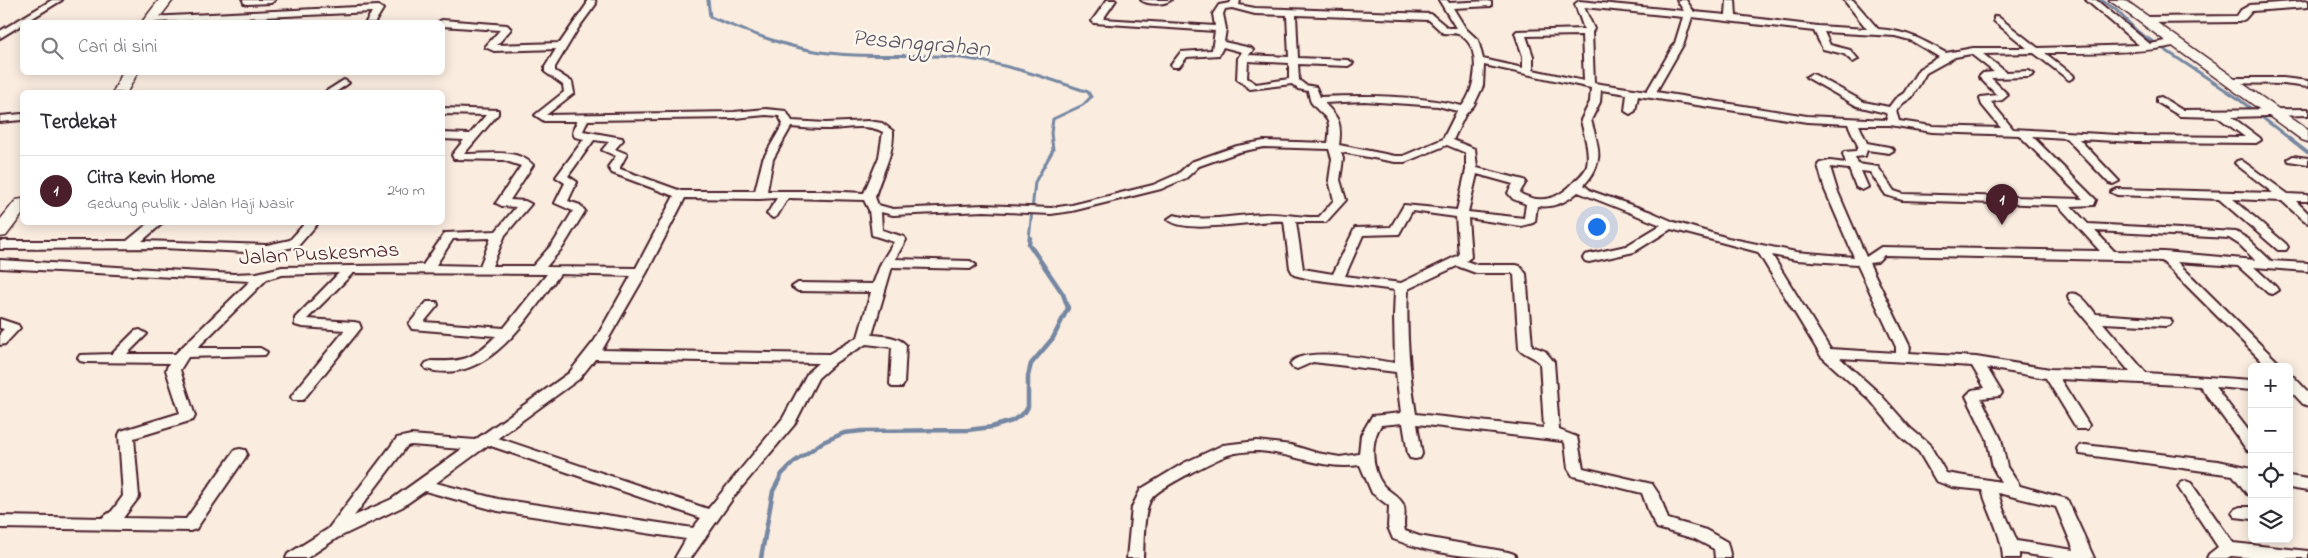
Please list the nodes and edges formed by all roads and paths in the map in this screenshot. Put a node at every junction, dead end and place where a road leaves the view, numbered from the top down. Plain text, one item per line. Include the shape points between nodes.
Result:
1 (58, 0) edge
2 (166, 0) edge
3 (271, 0) edge
4 (591, 0) edge
5 (1112, 0) edge
6 (1145, 0) edge
7 (1167, 0) edge
8 (1681, 0) edge
9 (1731, 0) edge
10 (1848, 0) edge
11 (2090, 0) edge
12 (2116, 0) edge
13 (248, 1) dead end
14 (1235, 3) edge
15 (1445, 3) edge
16 (1488, 4) dead end
17 (2308, 4) edge
18 (1291, 11) junction
19 (1690, 14) junction
20 (1807, 17) dead end
21 (1731, 18) junction
22 (1998, 18) dead end
23 (25, 20) edge
24 (151, 20) edge
25 (169, 20) edge
26 (372, 20) edge
27 (2145, 20) junction
28 (20, 23) edge
29 (445, 23) edge
30 (1220, 29) junction
31 (1815, 29) junction
32 (1462, 31) junction
33 (1587, 32) junction
34 (1876, 32) junction
35 (0, 35) edge
36 (2177, 42) junction
37 (1220, 44) junction
38 (563, 46) junction
39 (2154, 47) junction
40 (2038, 50) junction
41 (1973, 51) junction
42 (1946, 57) junction
43 (1243, 58) junction
44 (1853, 58) dead end
45 (1292, 61) junction
46 (1479, 61) junction
47 (1348, 63) dead end
48 (1176, 65) dead end
49 (1528, 71) junction
50 (2002, 74) junction
51 (2029, 74) dead end
52 (130, 75) edge
53 (1810, 77) dead end
54 (2069, 77) dead end
55 (1294, 81) junction
56 (2231, 81) junction
57 (344, 83) dead end
58 (2308, 84) edge
59 (1593, 85) junction
60 (121, 90) edge
61 (333, 90) edge
62 (1631, 90) junction
63 (1650, 94) junction
64 (1315, 100) junction
65 (2161, 100) dead end
66 (1463, 109) junction
67 (445, 111) edge
68 (1630, 111) dead end
69 (1891, 111) junction
70 (2308, 112) edge
71 (2221, 114) junction
72 (2270, 114) junction
73 (20, 117) edge
74 (584, 117) junction
75 (0, 118) edge
76 (1852, 122) junction
77 (1893, 123) junction
78 (788, 124) junction
79 (2010, 132) junction
80 (2022, 132) junction
81 (2069, 135) junction
82 (445, 136) edge
83 (471, 137) junction
84 (2308, 137) edge
85 (590, 138) junction
86 (1447, 141) junction
87 (1863, 146) junction
88 (1333, 147) junction
89 (1889, 150) dead end
90 (2293, 158) dead end
91 (2308, 161) edge
92 (2241, 163) dead end
93 (1853, 167) junction
94 (1472, 170) junction
95 (1577, 186) junction
96 (1862, 187) dead end
97 (681, 194) junction
98 (2220, 194) junction
99 (784, 195) junction
100 (759, 196) junction
101 (2285, 196) junction
102 (2308, 198) edge
103 (1532, 201) junction
104 (2061, 202) junction
105 (872, 203) junction
106 (12, 211) edge
107 (773, 214) dead end
108 (1462, 214) junction
109 (1289, 218) junction
110 (1174, 219) dead end
111 (2308, 219) edge
112 (154, 225) edge
113 (310, 225) edge
114 (1670, 225) junction
115 (2086, 227) junction
116 (0, 232) edge
117 (499, 234) junction
118 (130, 244) junction
119 (0, 245) edge
120 (2282, 247) dead end
121 (1762, 249) junction
122 (2112, 255) junction
123 (2164, 256) junction
124 (1589, 258) dead end
125 (1862, 261) junction
126 (887, 262) junction
127 (1457, 262) junction
128 (0, 264) edge
129 (486, 264) dead end
130 (2243, 264) junction
131 (970, 265) dead end
132 (2268, 265) junction
133 (2308, 267) edge
134 (428, 268) junction
135 (350, 269) junction
136 (536, 271) junction
137 (556, 272) junction
138 (641, 272) junction
139 (264, 275) junction
140 (1338, 277) junction
141 (798, 287) dead end
142 (1402, 287) junction
143 (878, 288) junction
144 (2272, 290) dead end
145 (2074, 297) dead end
146 (432, 306) dead end
147 (2093, 318) junction
148 (2, 321) edge
149 (2165, 322) dead end
150 (507, 333) junction
151 (140, 334) dead end
152 (864, 339) junction
153 (0, 341) edge
154 (260, 352) dead end
155 (1826, 353) junction
156 (592, 354) junction
157 (180, 356) junction
158 (1902, 356) junction
159 (85, 358) dead end
160 (115, 358) junction
161 (831, 359) junction
162 (1976, 362) junction
163 (2272, 363) edge
164 (1296, 364) dead end
165 (431, 366) dead end
166 (1402, 368) junction
167 (2050, 374) junction
168 (2142, 377) junction
169 (2205, 383) junction
170 (897, 384) dead end
171 (2248, 385) edge
172 (2296, 386) edge
173 (298, 397) dead end
174 (2308, 401) edge
175 (1409, 418) junction
176 (2082, 425) dead end
177 (1552, 434) junction
178 (2248, 441) edge
179 (481, 442) junction
180 (2085, 450) dead end
181 (240, 454) dead end
182 (1414, 454) dead end
183 (1366, 459) junction
184 (2245, 472) edge
185 (2293, 483) edge
186 (424, 485) junction
187 (1988, 485) junction
188 (2308, 485) edge
189 (2186, 487) dead end
190 (2014, 490) junction
191 (712, 516) junction
192 (0, 522) edge
193 (104, 524) junction
194 (331, 534) junction
195 (697, 535) junction
196 (2011, 552) edge
197 (2222, 553) edge
198 (294, 558) edge
199 (683, 558) edge
200 (1135, 558) edge
201 (1508, 558) edge
202 (1723, 558) edge
203 (2085, 558) edge
204 (2308, 558) edge

1 - 23 street
2 - 24 main road
3 - 13 street
4 - 38 street via 592,4
5 - 30 street via 1097,21
6 - 7 street
8 - 19 street
9 - 21 street
10 - 34 street
11 - 39 street
12 - 27 main road
14 - 18 street via 1255,11
14 - 30 street via 1219,10
15 - 16 street
15 - 32 street
17 - 27 street via 2250,8 2239,19
18 - 32 street via 1431,17 1446,31
18 - 45 street via 1295,26
19 - 21 street
19 - 33 street via 1580,4 1589,29
19 - 63 street via 1682,41
20 - 31 street
21 - 31 street
22 - 40 street
25 - 26 street via 378,9
27 - 36 main road
28 - 35 street
29 - 38 street via 504,27 506,29 490,47 494,48
30 - 37 street
31 - 34 street
31 - 44 street via 1826,48 1847,52
32 - 46 street via 1474,40
33 - 49 street via 1520,33 1528,56
33 - 59 street
34 - 42 street via 1904,34
36 - 39 street
36 - 56 main road
37 - 43 street via 1248,50
37 - 48 street via 1215,54 1184,54
38 - 74 street via 550,72 564,80 569,93 540,115
39 - 40 street
40 - 41 street
40 - 54 street
41 - 42 street
41 - 50 street
42 - 69 street via 1918,74 1908,95
43 - 45 street
43 - 55 street via 1242,79 1251,87
45 - 47 street
45 - 55 street
46 - 49 street
46 - 66 street via 1478,86
49 - 59 street
50 - 51 street
50 - 79 street via 1984,77 2003,97 1986,98 1986,103
52 - 60 main road
53 - 69 street via 1854,101
55 - 64 street via 1312,89
56 - 58 street
56 - 72 main road
57 - 61 street
59 - 62 street
59 - 95 street via 1595,102 1586,120 1592,164 1589,174
62 - 63 street
62 - 68 street
63 - 76 street via 1807,119
64 - 66 street via 1364,98 1438,103
64 - 88 street via 1328,110 1337,128
65 - 71 street via 2180,113
66 - 86 street
67 - 83 street via 494,112
69 - 77 street
70 - 72 street
71 - 72 street
71 - 81 street via 2256,140
72 - 84 main road
73 - 75 street
74 - 78 street via 779,112 786,117
74 - 85 street via 577,134
76 - 77 street
76 - 87 street
77 - 79 street via 1932,129
78 - 100 street via 768,159
78 - 105 street via 868,124 888,131 889,144 881,169 873,181
79 - 80 street
80 - 81 street
80 - 104 street via 2091,202
81 - 98 street via 2115,187
82 - 83 street
83 - 117 street via 458,157 495,157 527,165 502,203 525,204
85 - 97 street via 618,140 608,150 622,154 614,167 620,173
85 - 136 street via 562,177 571,182 561,204 576,207 578,211 559,244
86 - 88 street via 1402,160
86 - 94 street via 1471,152
87 - 89 street
87 - 93 street via 1862,154 1848,154
88 - 105 street via 1264,144 1237,149 1195,164 1182,176 1157,187 1051,211 984,208 892,212
88 - 109 street via 1338,155 1334,175 1340,200 1322,220
90 - 91 street
92 - 101 street
93 - 96 street
93 - 104 street via 1875,169 1890,193 1902,197
93 - 125 street via 1824,165 1831,190
94 - 103 street via 1519,181 1515,196
94 - 108 street
95 - 103 street via 1557,201
95 - 114 street
97 - 100 street
97 - 138 street
98 - 101 street
98 - 120 street
99 - 100 street
99 - 105 street via 847,195
99 - 107 street
101 - 102 street
101 - 111 street
103 - 108 street via 1529,221 1513,222
104 - 115 street
105 - 126 street via 876,232 900,241
106 - 116 main road
108 - 127 street via 1465,257
108 - 140 street via 1408,208 1395,232 1359,231
109 - 110 street via 1193,222
109 - 140 street via 1298,272
112 - 118 street
113 - 118 street via 294,244 281,248
114 - 121 street
114 - 124 street via 1630,249
115 - 122 street
115 - 132 street via 2232,235
117 - 129 street
117 - 134 street via 449,236
118 - 119 street
121 - 125 street via 1796,256
121 - 155 street
122 - 123 street
122 - 125 street via 1894,250 1881,251 1873,259
123 - 130 street
123 - 163 street
125 - 158 street via 1903,347
126 - 131 street
126 - 143 street
127 - 142 street
127 - 177 street via 1476,269 1516,269 1520,274 1526,348 1540,354 1547,362
128 - 139 street, Jalan Puskesmas via 234,278
130 - 132 street
130 - 144 street
132 - 133 street
134 - 135 street, Jalan Puskesmas
134 - 136 street, Jalan Puskesmas
135 - 139 street, Jalan Puskesmas via 282,271
135 - 173 street via 301,318 300,322 341,324 354,328
136 - 137 street, Jalan Puskesmas
137 - 138 street, Jalan Puskesmas
137 - 150 street
138 - 156 street
139 - 157 street
140 - 142 street
141 - 143 street
142 - 166 street
143 - 152 street
145 - 147 street
146 - 150 street via 417,326
147 - 149 street
147 - 168 street
148 - 153 street via 14,328
150 - 165 street via 481,357 467,364
151 - 160 street
152 - 161 street
152 - 170 street via 890,340 899,345
154 - 157 street
155 - 158 street
155 - 187 street via 1875,397 1905,432 1924,448 1940,477
156 - 161 street
156 - 179 street via 574,376
157 - 160 street
157 - 193 street via 173,370 188,416 126,434 131,497 117,515
158 - 162 street
159 - 160 street
161 - 191 street via 813,375 789,421
162 - 167 street
162 - 190 street via 1995,393 1973,396 1994,439 2000,468
164 - 166 street via 1313,358
166 - 175 street
167 - 168 street
167 - 176 street
168 - 169 street
169 - 171 street
169 - 178 street
172 - 174 street
175 - 177 street
175 - 182 street
175 - 183 street via 1377,420 1370,427 1365,441
177 - 202 street via 1572,441 1578,472 1647,488 1663,524 1700,534 1721,546
179 - 186 street
179 - 191 street
179 - 194 street via 402,442
180 - 184 street
181 - 193 street via 190,525
183 - 200 street via 1340,462 1291,450 1257,446 1228,449 1146,493 1140,506
183 - 201 street via 1376,487 1396,504 1395,526 1399,535 1418,542
185 - 188 street
186 - 194 street via 397,503
186 - 195 street via 498,505
187 - 190 street
187 - 196 street
189 - 197 street
190 - 203 street via 2062,503
191 - 195 street
192 - 193 street
194 - 198 street
195 - 199 street
196 - 203 street via 2051,551
197 - 204 street

